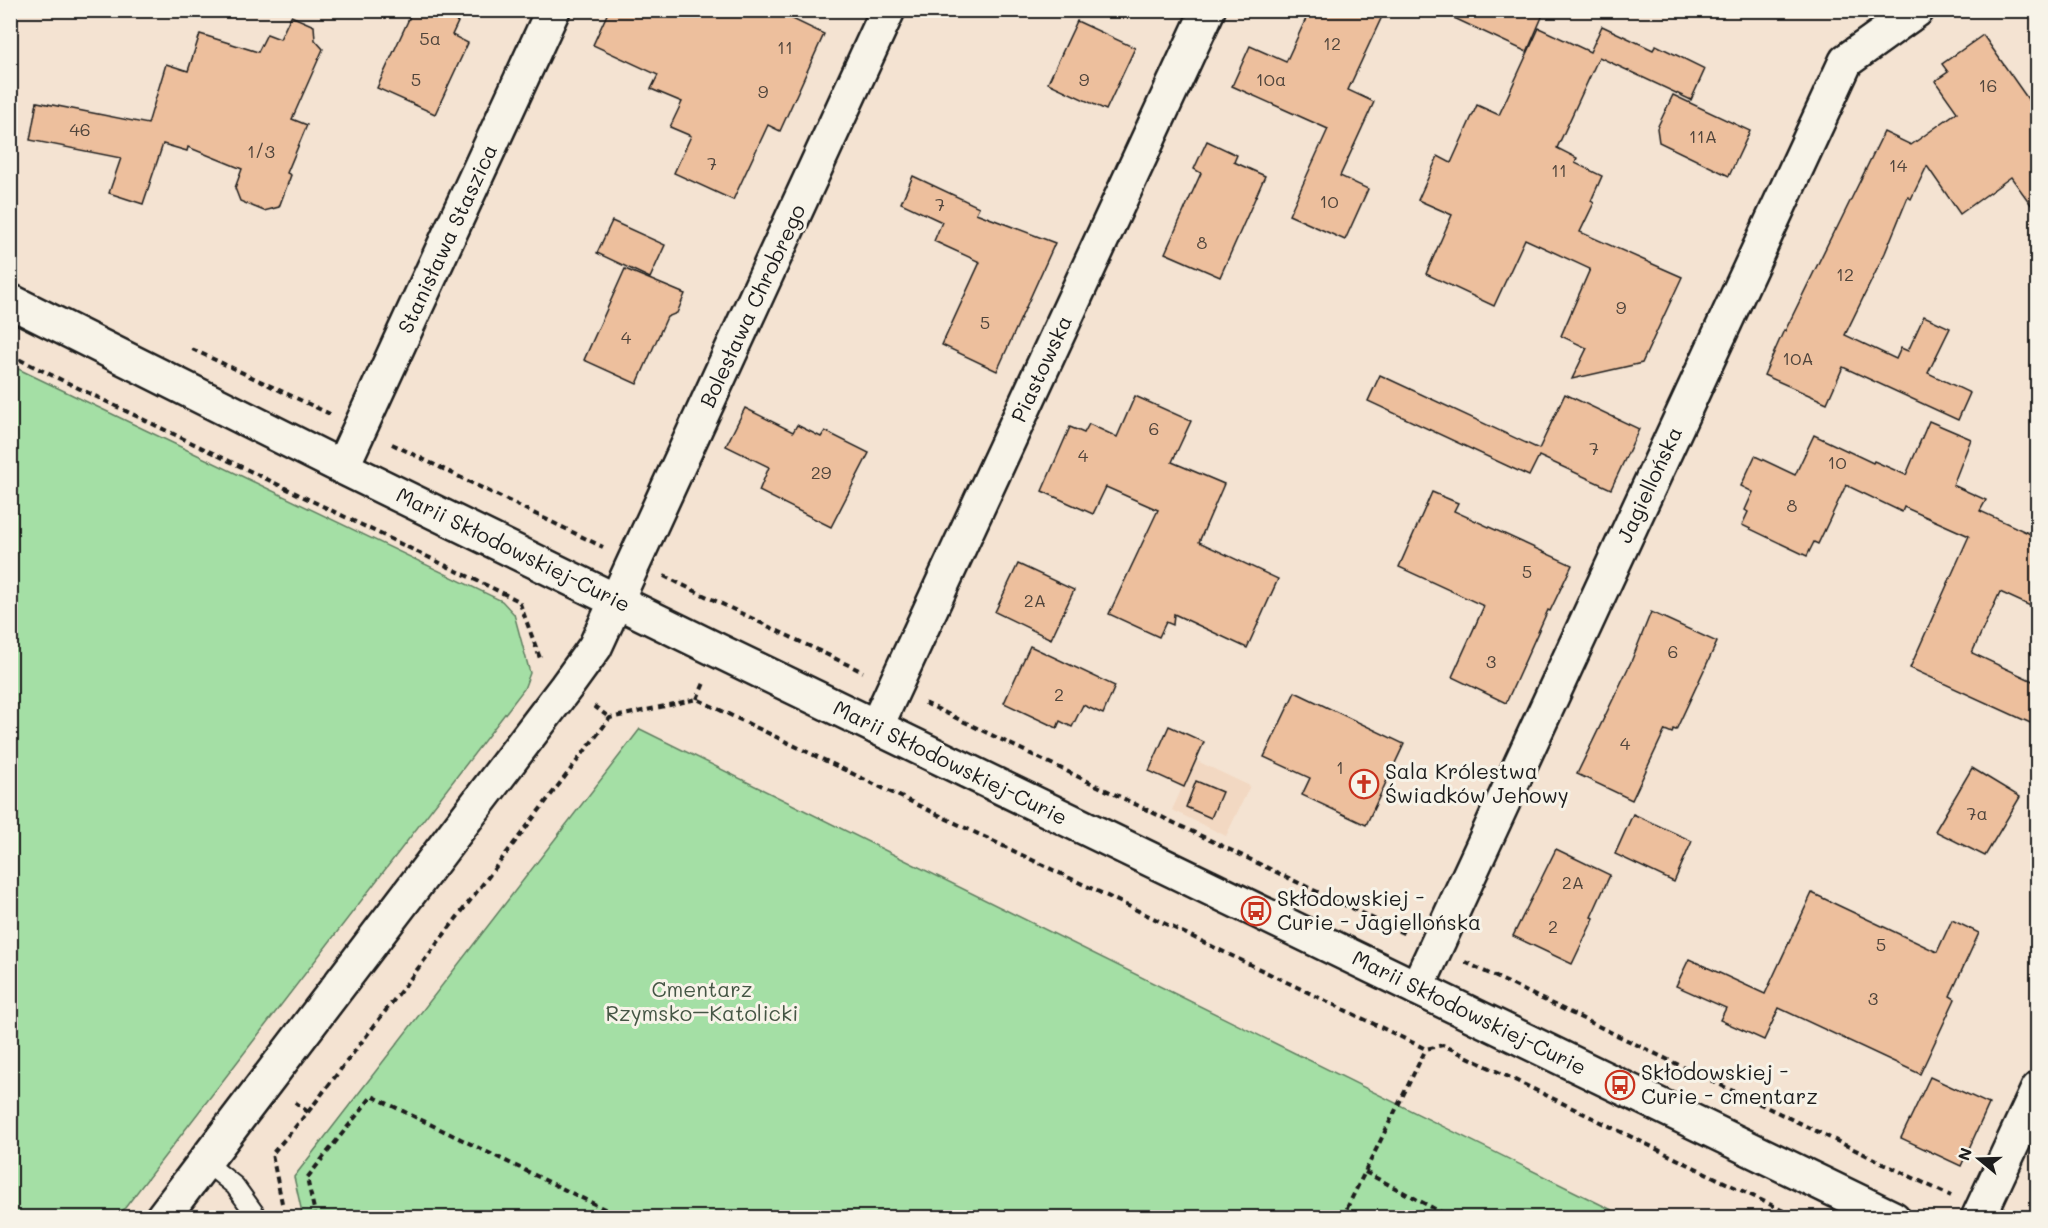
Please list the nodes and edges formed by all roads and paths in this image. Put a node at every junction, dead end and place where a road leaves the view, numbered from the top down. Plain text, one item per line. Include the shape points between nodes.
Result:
1 (553, 10) edge
2 (888, 10) edge
3 (1208, 10) edge
4 (1917, 10) edge
5 (10, 301) edge
6 (183, 345) dead end
7 (10, 355) edge
8 (334, 416) dead end
9 (382, 439) dead end
10 (342, 467) junction
11 (635, 562) junction
12 (616, 601) junction
13 (541, 662) dead end
14 (866, 673) dead end
15 (924, 703) dead end
16 (876, 727) junction
17 (1413, 937) dead end
18 (1456, 958) dead end
19 (1417, 988) junction
20 (2037, 1047) edge
21 (1426, 1048) junction
22 (2035, 1073) edge
23 (204, 1161) junction
24 (1365, 1172) junction
25 (283, 1207) dead end
26 (1969, 1209) edge
27 (162, 1218) edge
28 (258, 1218) edge
29 (316, 1218) edge
30 (622, 1218) edge
31 (1342, 1218) edge
32 (1452, 1218) edge
33 (1798, 1218) edge
34 (1893, 1218) edge

1 - 10 street, Stanisława Staszica
2 - 11 street, Bolesława Chrobrego
3 - 16 street, Piastowska
4 - 19 street, Jagiellońska via 1846,61
5 - 10 street, Marii Skłodowskiej-Curie
6 - 8 path
7 - 13 path via 519,601
9 - 11 path
10 - 12 street, Marii Skłodowskiej-Curie
11 - 12 street, Bolesława Chrobrego
11 - 14 path
12 - 16 street, Marii Skłodowskiej-Curie
12 - 23 street, Bolesława Chrobrego via 595,647 566,687
15 - 17 path
16 - 19 street, Marii Skłodowskiej-Curie
18 - 26 path
19 - 34 street, Marii Skłodowskiej-Curie
20 - 22 path
21 - 24 path
21 - 25 path via 697,699 610,718 272,1154
21 - 33 path via 1443,1045
22 - 26 street
23 - 27 street, Bolesława Chrobrego
23 - 28 lane via 235,1186
24 - 31 path
24 - 32 path
29 - 30 path via 307,1178 372,1096

